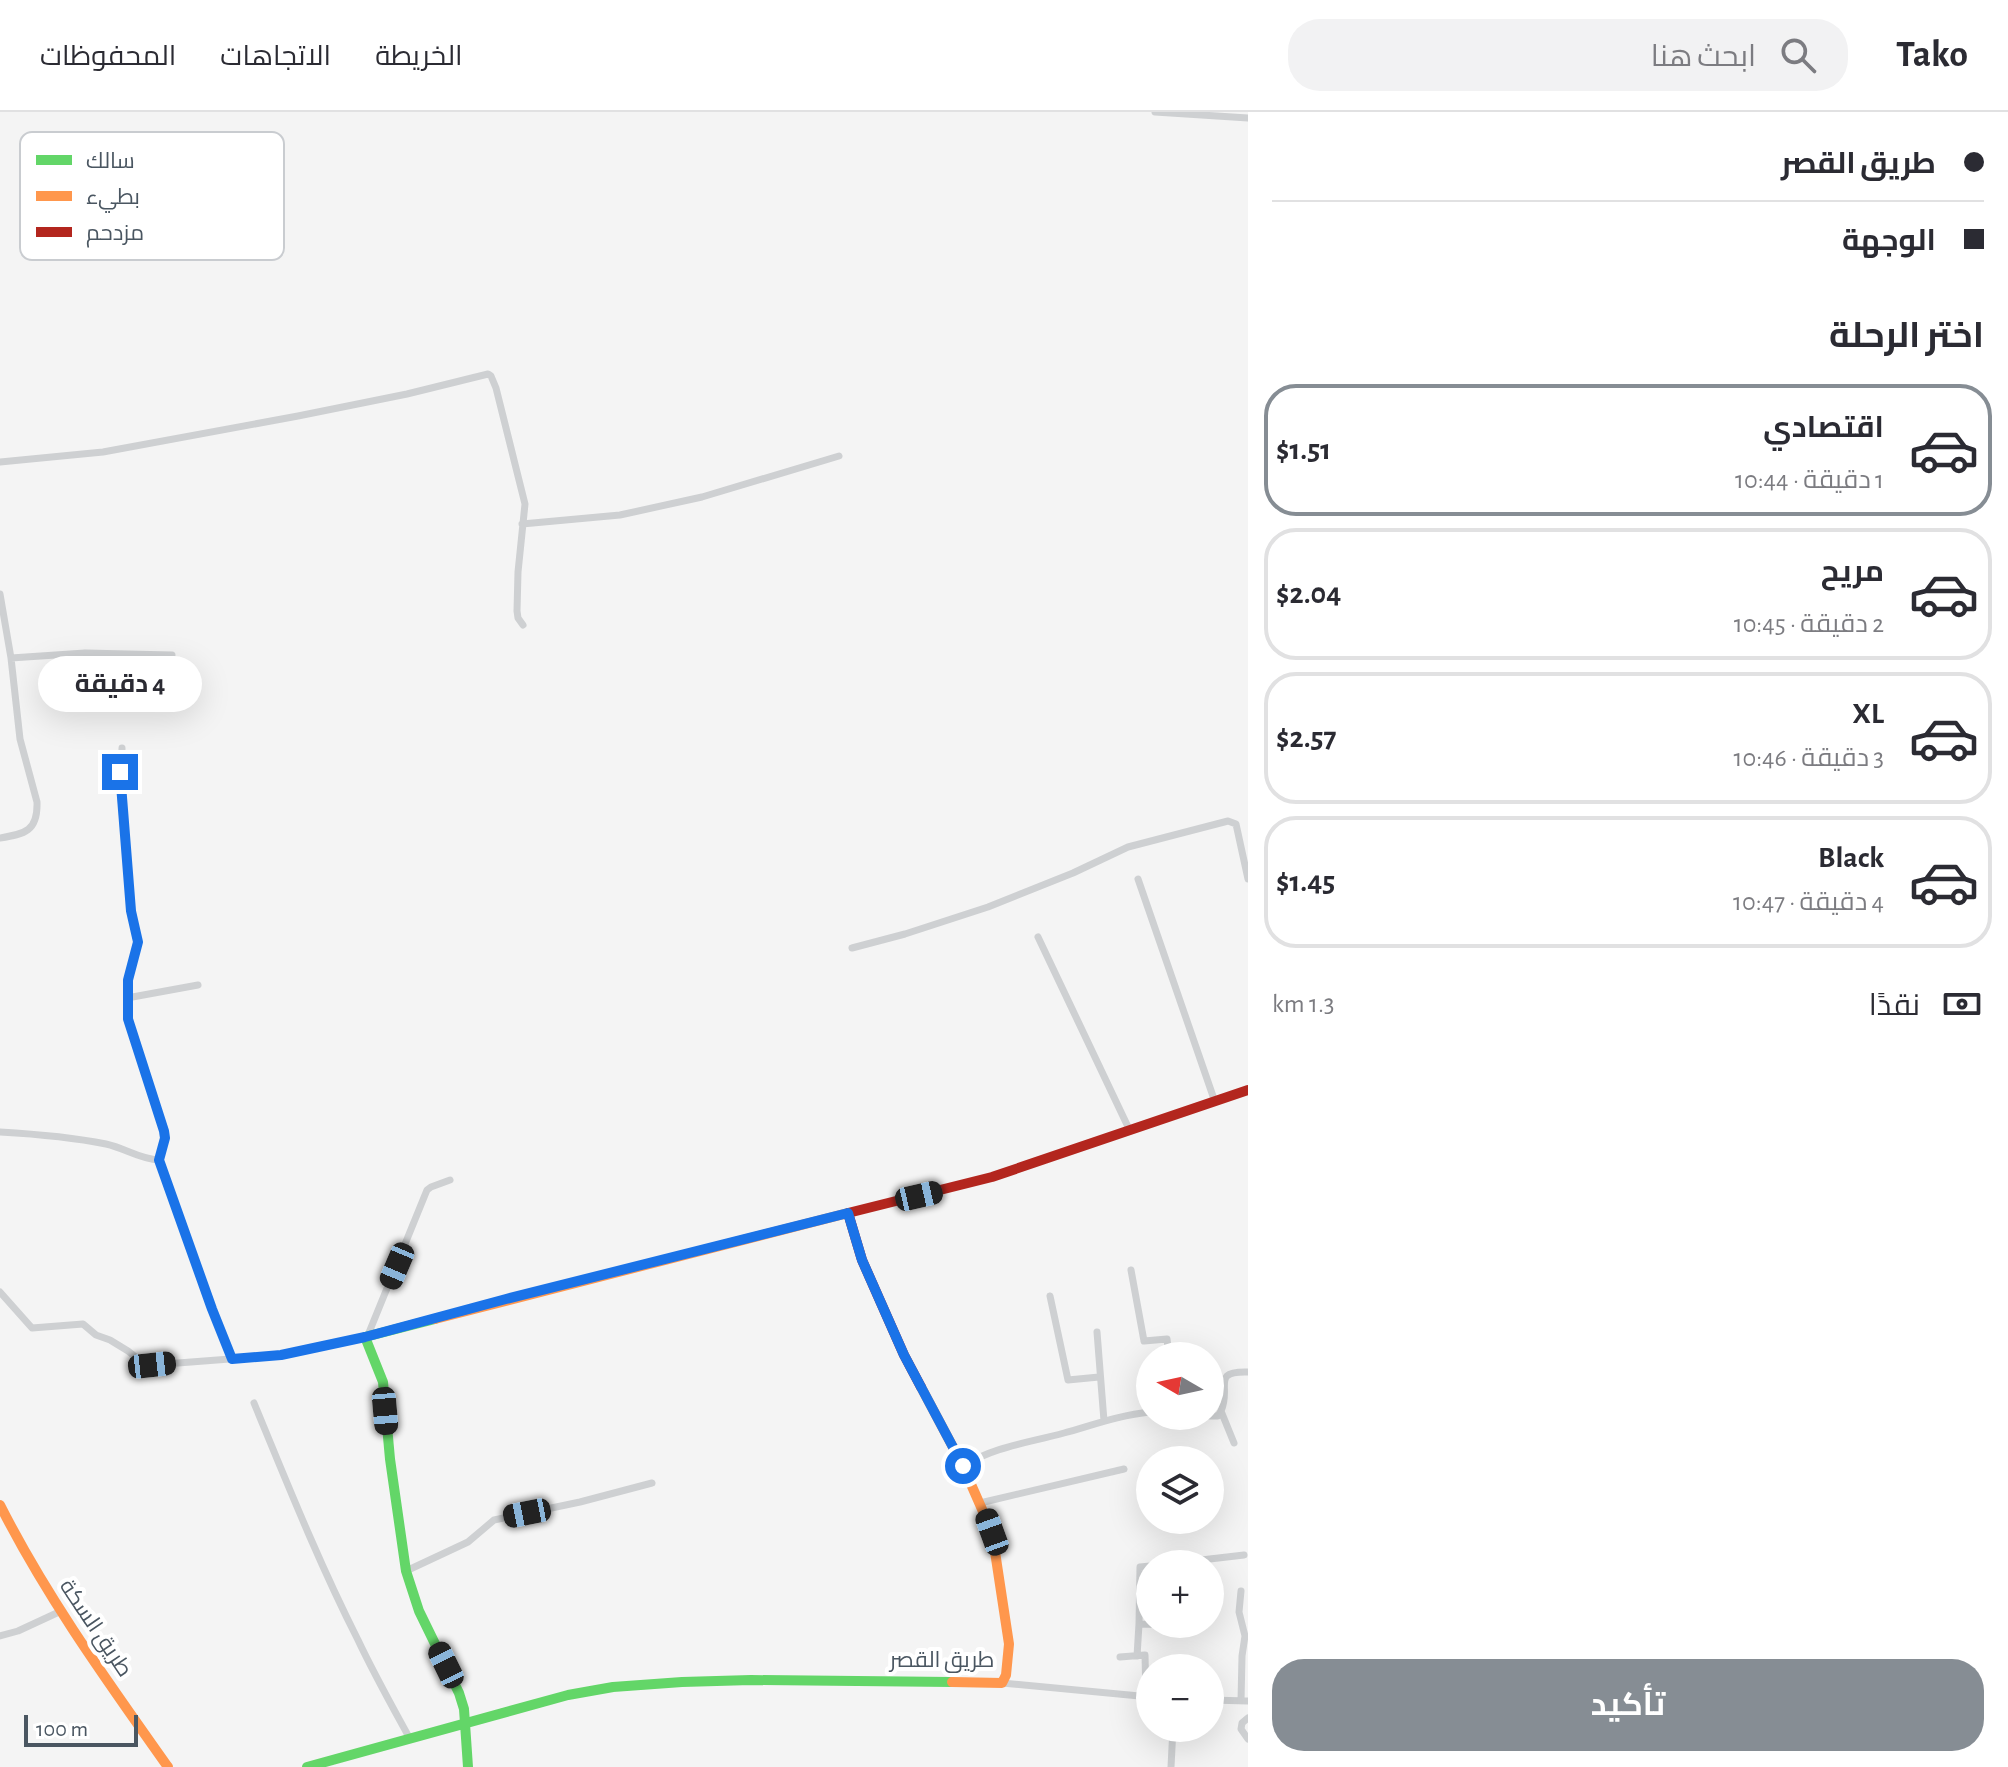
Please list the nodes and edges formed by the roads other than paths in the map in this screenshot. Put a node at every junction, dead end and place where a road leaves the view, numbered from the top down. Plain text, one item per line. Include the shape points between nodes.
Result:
1 (1155, 112) edge
2 (1248, 118) edge
3 (839, 456) dead end
4 (0, 462) edge
5 (522, 524) junction
6 (0, 594) edge
7 (523, 625) dead end
8 (172, 655) dead end
9 (11, 658) junction
10 (122, 748) dead end
11 (0, 838) edge
12 (1138, 879) dead end
13 (1248, 879) edge
14 (1038, 937) dead end
15 (852, 948) dead end
16 (198, 985) dead end
17 (127, 998) junction
18 (1248, 1090) edge
19 (1215, 1102) junction
20 (1130, 1131) junction
21 (0, 1132) edge
22 (159, 1160) junction
23 (450, 1180) dead end
24 (848, 1213) junction
25 (1131, 1270) dead end
26 (0, 1292) edge
27 (1050, 1296) dead end
28 (1097, 1332) dead end
29 (366, 1336) junction
30 (1167, 1342) edge
31 (232, 1359) junction
32 (1248, 1372) edge
33 (1099, 1377) junction
34 (254, 1403) dead end
35 (1224, 1405) edge
36 (1136, 1414) edge
37 (1224, 1418) edge
38 (1104, 1421) junction
39 (1234, 1443) dead end
40 (963, 1466) junction
41 (1124, 1469) dead end
42 (652, 1483) dead end
43 (980, 1503) junction
44 (0, 1505) edge
45 (1244, 1555) dead end
46 (1224, 1557) edge
47 (406, 1571) junction
48 (1241, 1591) dead end
49 (59, 1612) junction
50 (0, 1636) edge
51 (1136, 1656) edge
52 (1120, 1657) dead end
53 (1002, 1683) junction
54 (1136, 1696) edge
55 (1224, 1700) edge
56 (1245, 1701) edge
57 (1248, 1718) edge
58 (465, 1722) junction
59 (410, 1739) junction
60 (1248, 1739) edge
61 (1172, 1742) edge
62 (168, 1767) edge
63 (307, 1767) edge
64 (468, 1767) edge
65 (1171, 1767) edge

1 - 2 street
3 - 5 street via 620,515
4 - 5 street via 103,452 488,374 525,504
5 - 7 street via 517,611
6 - 9 street
8 - 9 street
9 - 11 street via 20,739 37,812 24,833
10 - 17 street via 121,798 138,942
12 - 19 street
13 - 15 street via 1236,824 1228,821 1128,847 988,907
14 - 20 street
16 - 17 street
17 - 22 street via 131,1029 164,1131
18 - 19 street
19 - 20 street
20 - 24 street via 992,1177
21 - 22 street via 106,1145
22 - 31 street
23 - 29 street via 427,1190
24 - 29 street
24 - 40 street, طريق القصر via 862,1260 904,1355
25 - 30 street via 1144,1341
26 - 31 street via 32,1328 83,1324 147,1365
27 - 33 street via 1068,1380
28 - 33 street
29 - 31 street via 281,1355
29 - 47 street via 383,1382
32 - 35 street via 1227,1374
33 - 38 street
34 - 59 street via 328,1577
36 - 38 street
37 - 39 street
38 - 40 street via 994,1450
40 - 43 street, طريق القصر
41 - 43 street
42 - 47 street via 494,1520 468,1542
43 - 53 street, طريق القصر via 992,1532 1009,1644
44 - 49 street, طريق السكة
45 - 46 street
47 - 58 street via 419,1611 459,1693
48 - 56 street
49 - 50 street
49 - 62 street, طريق السكة
51 - 52 street
53 - 54 street
53 - 58 street, طريق القصر via 839,1679 647,1684 568,1695
55 - 56 street
57 - 60 street via 1241,1726
58 - 59 street, طريق القصر
58 - 64 street
59 - 63 street, طريق القصر
61 - 65 street

